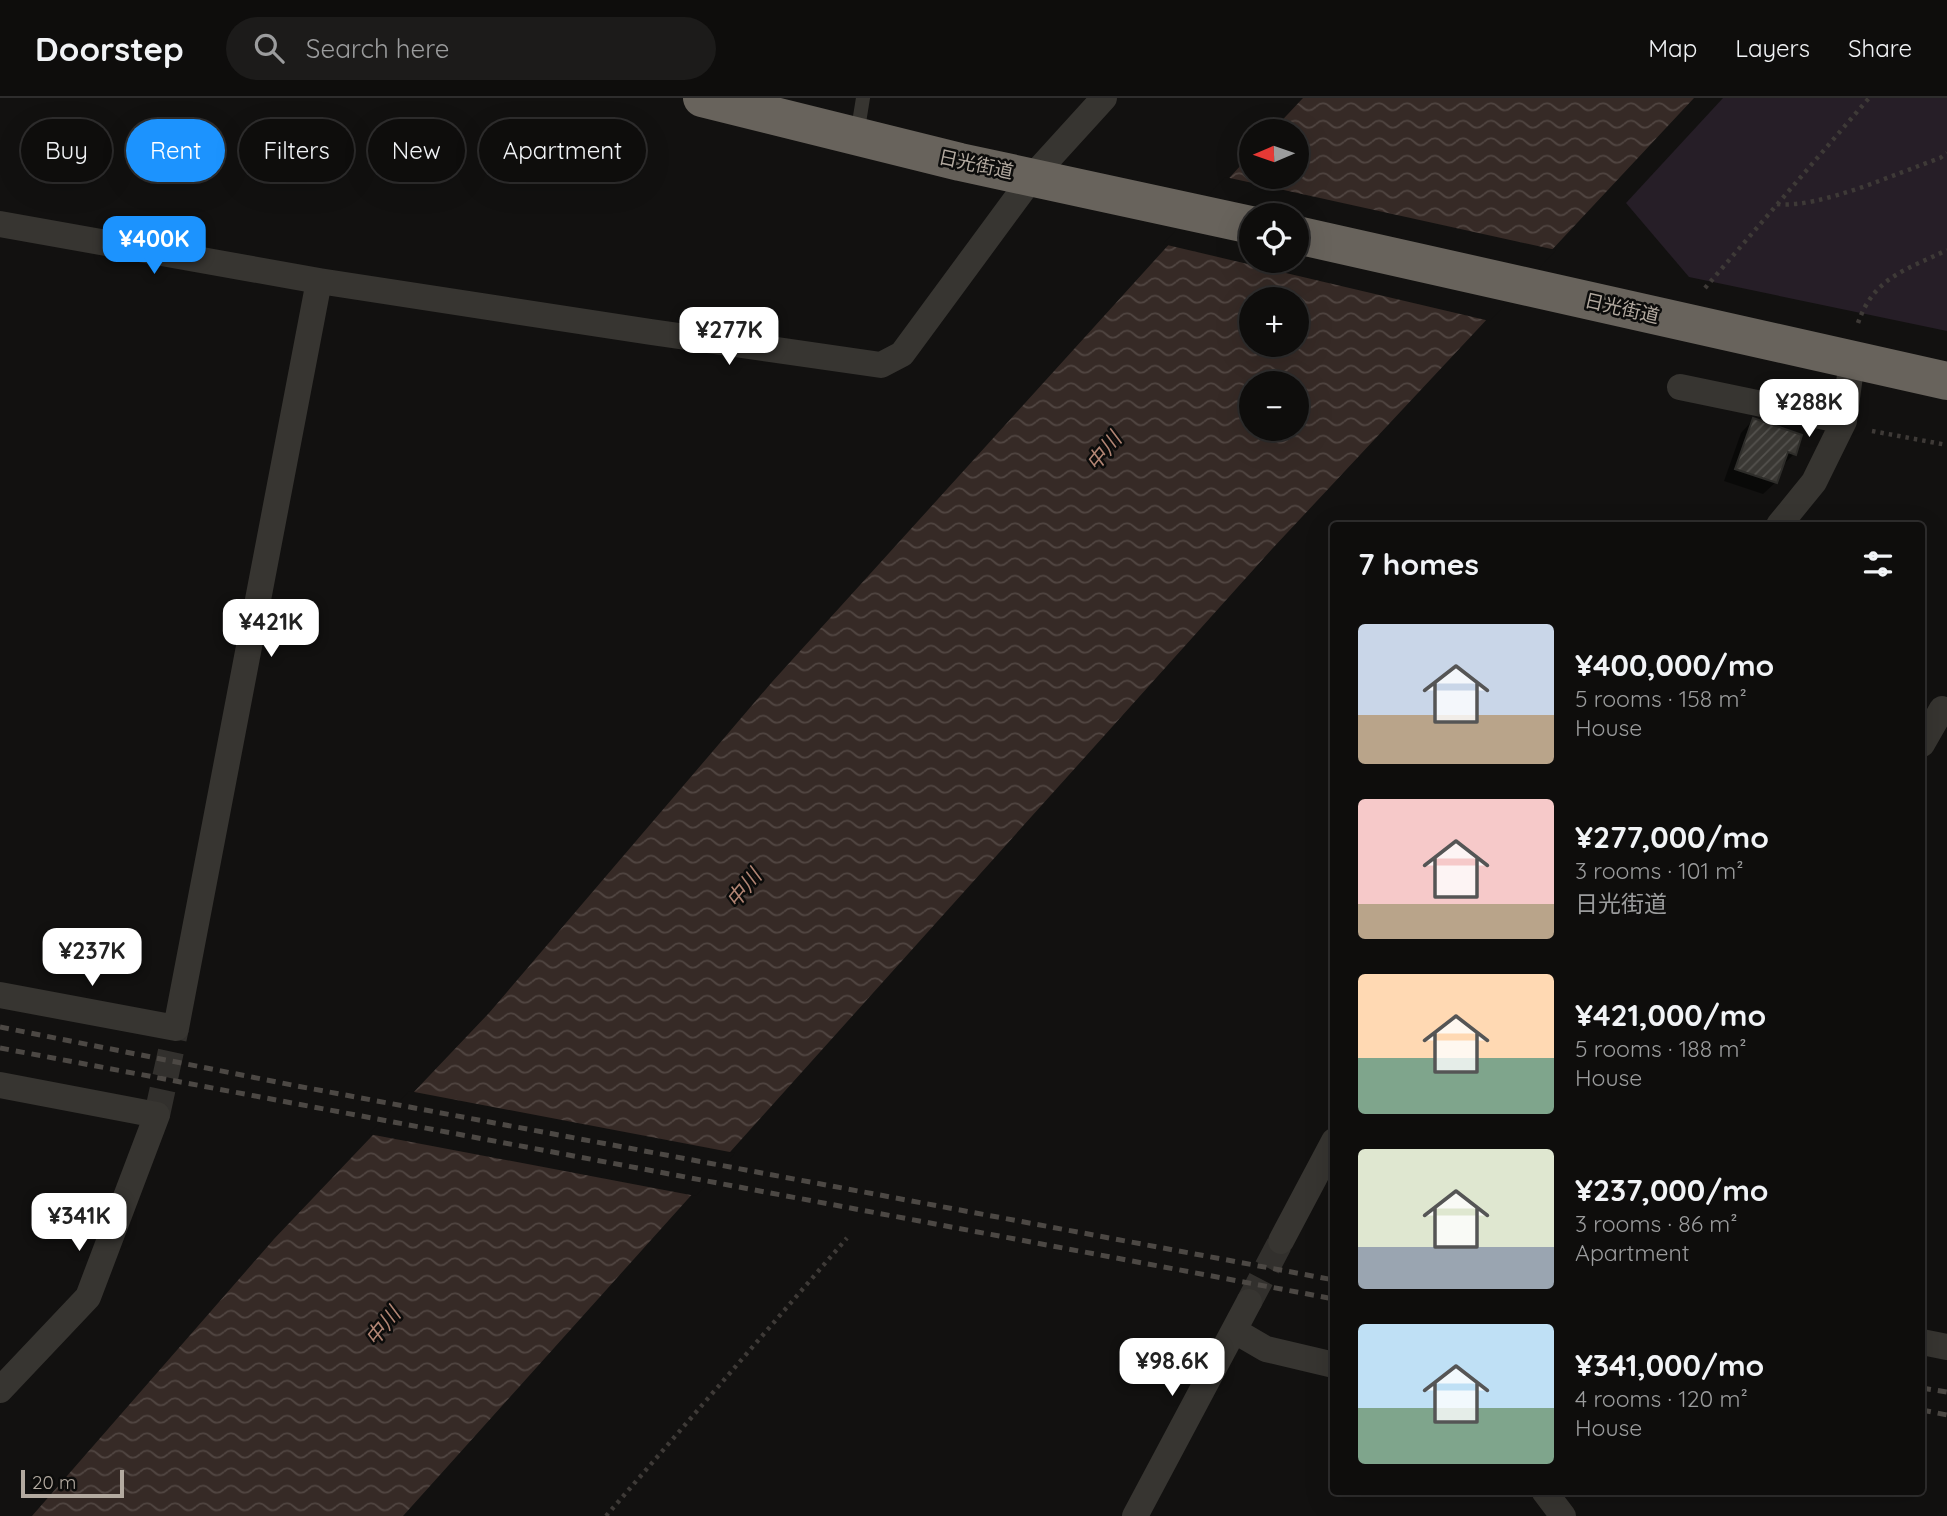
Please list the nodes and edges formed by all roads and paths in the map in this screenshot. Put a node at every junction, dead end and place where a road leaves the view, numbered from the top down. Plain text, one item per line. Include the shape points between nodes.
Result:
1 (702, 98) edge
2 (863, 98) edge
3 (1104, 98) edge
4 (1869, 98) edge
5 (857, 137) junction
6 (1947, 153) edge
7 (1033, 176) junction
8 (1777, 204) junction
9 (1239, 222) edge
10 (0, 225) edge
11 (1309, 238) edge
12 (1947, 250) edge
13 (318, 281) junction
14 (1704, 289) dead end
15 (1858, 323) dead end
16 (1852, 360) junction
17 (1947, 381) edge
18 (1680, 387) dead end
19 (1856, 425) junction
20 (1947, 445) edge
21 (1781, 522) edge
22 (1947, 711) edge
23 (1925, 739) edge
24 (0, 995) edge
25 (0, 1085) edge
26 (1330, 1149) edge
27 (847, 1238) dead end
28 (1282, 1241) tunnel mouth
29 (1249, 1302) tunnel mouth
30 (1235, 1331) junction
31 (1925, 1343) edge
32 (1947, 1347) edge
33 (1330, 1364) edge
34 (0, 1390) edge
35 (1547, 1495) edge
36 (606, 1516) edge
37 (1135, 1516) edge
38 (1563, 1516) edge

1 - 5 highway, 日光街道
2 - 5 lane
3 - 7 street
4 - 8 path
5 - 7 highway, 日光街道
6 - 8 path via 1818,201
7 - 9 highway, 日光街道
7 - 13 street via 902,354 881,365
8 - 14 path
10 - 13 street
11 - 16 highway, 日光街道
12 - 15 path via 1887,279 1865,304
13 - 24 street via 176,1028
16 - 17 highway, 日光街道
16 - 19 street
18 - 19 street
19 - 20 path via 1880,434
19 - 21 street
22 - 23 street via 1942,709
25 - 34 street via 158,1115 88,1297
26 - 28 street
27 - 36 path
29 - 30 street
30 - 33 street via 1266,1349
30 - 37 street
31 - 32 street
35 - 38 street

